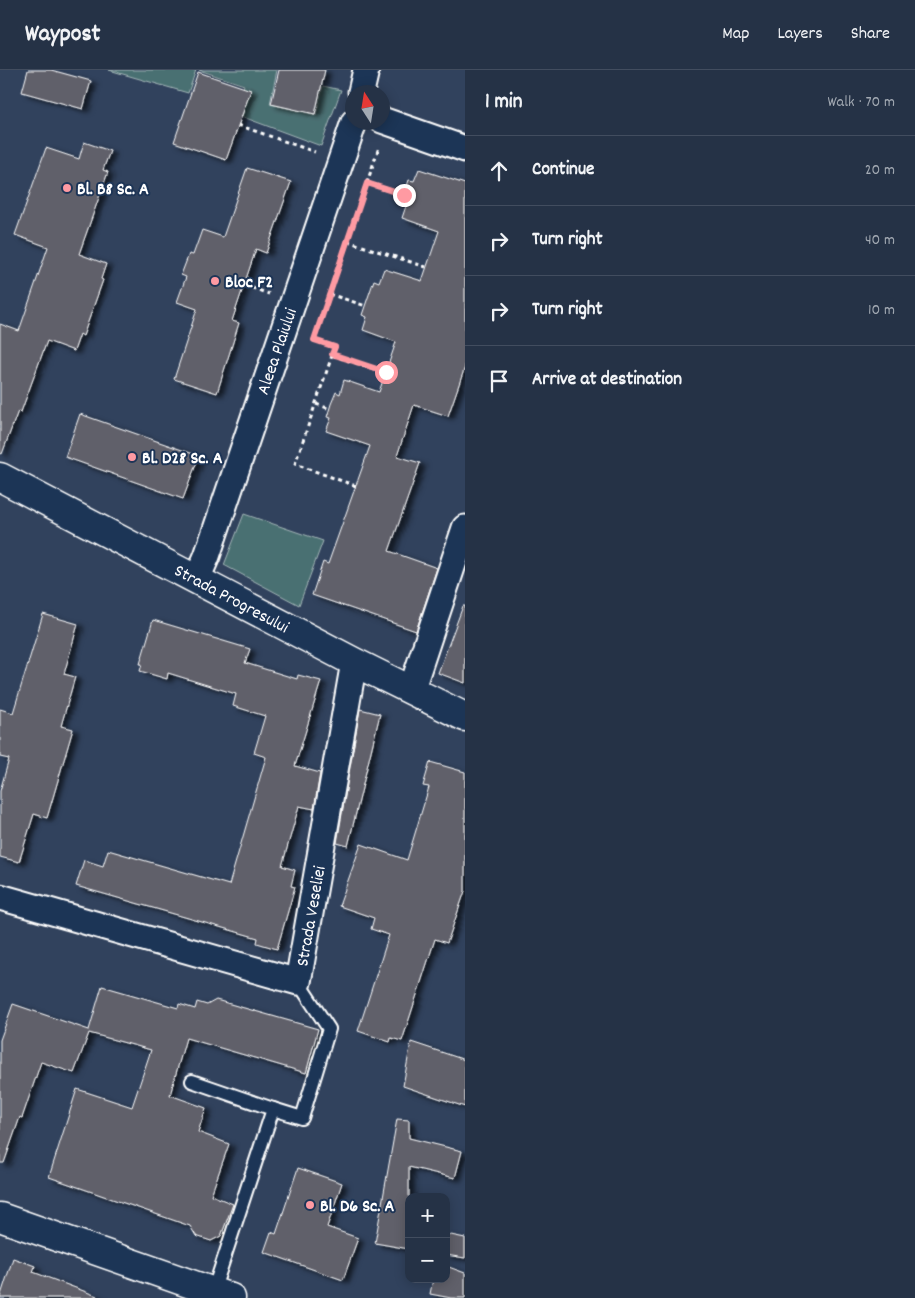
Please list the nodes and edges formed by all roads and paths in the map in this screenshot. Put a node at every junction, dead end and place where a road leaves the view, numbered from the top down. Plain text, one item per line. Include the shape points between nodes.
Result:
1 (366, 70) edge
2 (363, 85) edge
3 (390, 123) edge
4 (238, 125) dead end
5 (351, 130) edge
6 (382, 130) edge
7 (465, 149) edge
8 (324, 155) dead end
9 (367, 183) junction
10 (404, 195) dead end
11 (347, 241) junction
12 (426, 267) dead end
13 (244, 285) dead end
14 (329, 294) junction
15 (276, 296) dead end
16 (366, 306) dead end
17 (332, 354) junction
18 (386, 372) dead end
19 (316, 404) junction
20 (330, 409) dead end
21 (0, 477) edge
22 (356, 486) dead end
23 (465, 528) edge
24 (196, 579) junction
25 (354, 662) junction
26 (411, 691) junction
27 (465, 717) edge
28 (0, 897) edge
29 (298, 982) junction
30 (192, 1081) dead end
31 (274, 1109) junction
32 (0, 1217) edge
33 (222, 1295) edge

1 - 2 street
3 - 7 street
4 - 8 path
5 - 24 street, Aleea Plaiului via 207,556
6 - 9 path
9 - 10 path
9 - 11 path
11 - 12 path
11 - 14 path
13 - 15 path
14 - 16 path
14 - 17 path via 314,340 335,347
17 - 18 path
17 - 19 path
19 - 20 path
19 - 22 path via 295,464
21 - 24 street, Strada Progresului
23 - 26 street
24 - 25 street, Strada Progresului
25 - 26 street, Strada Progresului
25 - 29 street, Strada Veseliei
26 - 27 street, Strada Progresului
28 - 29 street, Strada Veseliei
29 - 31 lane via 329,1029 302,1118
30 - 31 lane
31 - 33 lane
32 - 33 street

